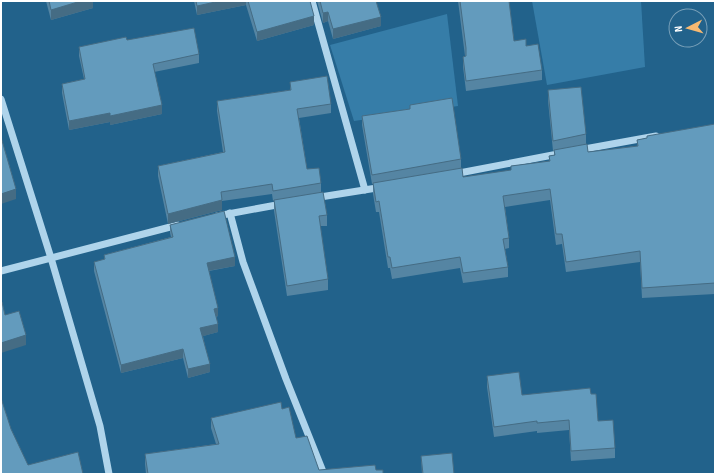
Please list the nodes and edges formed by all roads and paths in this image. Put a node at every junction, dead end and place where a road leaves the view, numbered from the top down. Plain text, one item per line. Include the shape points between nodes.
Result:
1 (312, 1) edge
2 (1, 98) edge
3 (4, 117) edge
4 (664, 134) edge
5 (443, 177) edge
6 (388, 186) edge
7 (365, 190) junction
8 (307, 200) edge
9 (292, 202) edge
10 (230, 213) junction
11 (207, 218) edge
12 (184, 223) edge
13 (51, 258) junction
14 (1, 271) edge
15 (109, 474) edge
16 (324, 474) edge

1 - 7 street
2 - 3 street
3 - 13 street
4 - 5 street
6 - 7 street
7 - 8 street
9 - 10 street
10 - 11 street
10 - 16 street via 243,262
12 - 13 street
13 - 14 street
13 - 15 street via 100,426

